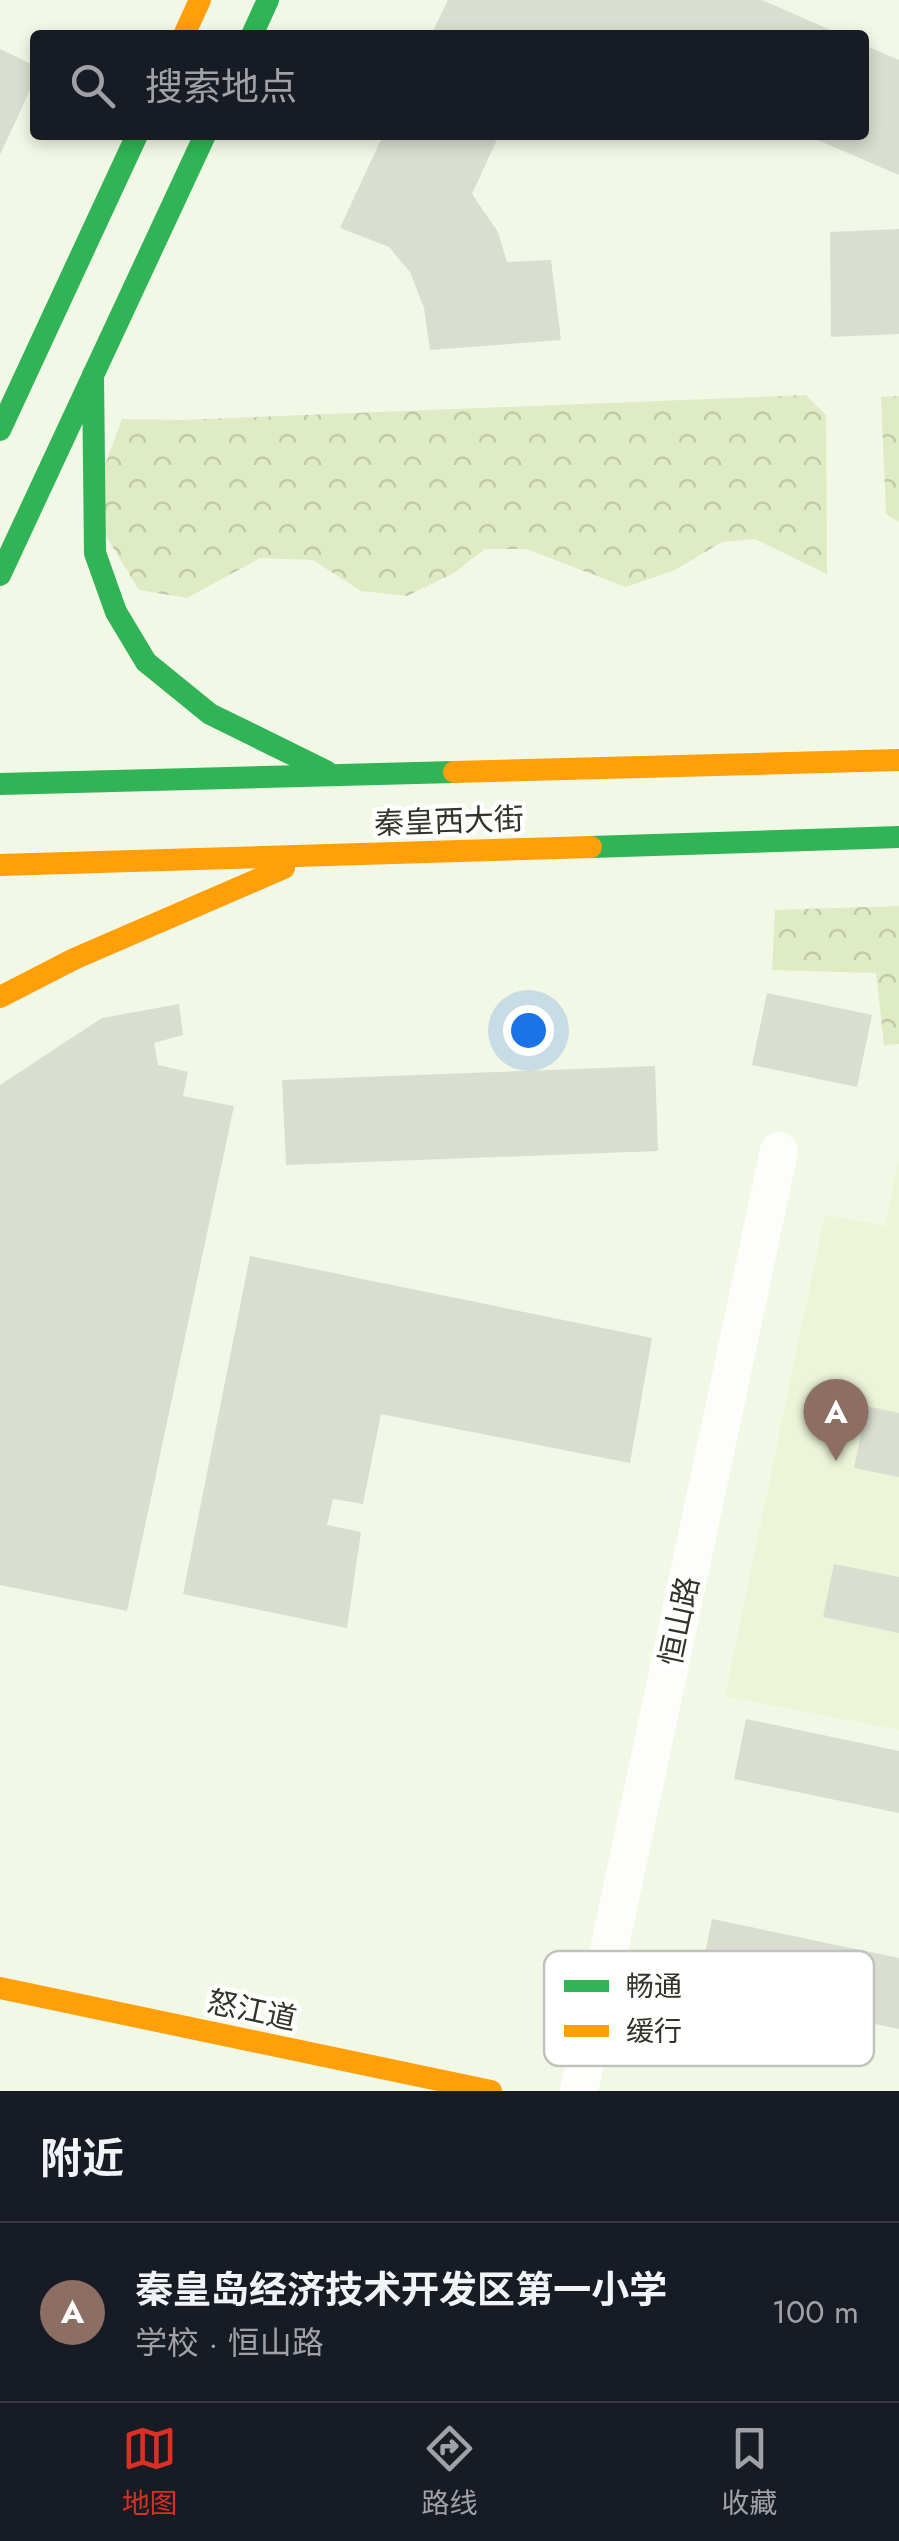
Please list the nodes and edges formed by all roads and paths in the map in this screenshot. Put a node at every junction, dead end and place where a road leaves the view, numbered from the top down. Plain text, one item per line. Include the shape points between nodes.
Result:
1 (200, 0) edge
2 (268, 0) edge
3 (186, 30) edge
4 (254, 30) edge
5 (136, 140) edge
6 (204, 140) edge
7 (93, 375) junction
8 (0, 430) edge
9 (0, 575) edge
10 (899, 760) edge
11 (333, 775) junction
12 (0, 784) edge
13 (899, 837) edge
14 (312, 856) junction
15 (0, 865) edge
16 (0, 997) edge
17 (780, 1151) dead end
18 (609, 1951) edge
19 (0, 1988) edge
20 (584, 2066) edge
21 (492, 2091) edge
22 (579, 2091) edge

1 - 3 main road
2 - 4 main road
5 - 8 main road
6 - 7 main road
7 - 9 main road
7 - 11 main road via 95,552 116,612 146,662 210,714
10 - 11 main road, 秦皇西大街
11 - 12 main road, 秦皇西大街
13 - 14 main road, 秦皇西大街
14 - 15 main road, 秦皇西大街
14 - 16 main road via 74,958
17 - 18 street, 恒山路
19 - 21 main road, 怒江道
20 - 22 street, 恒山路

